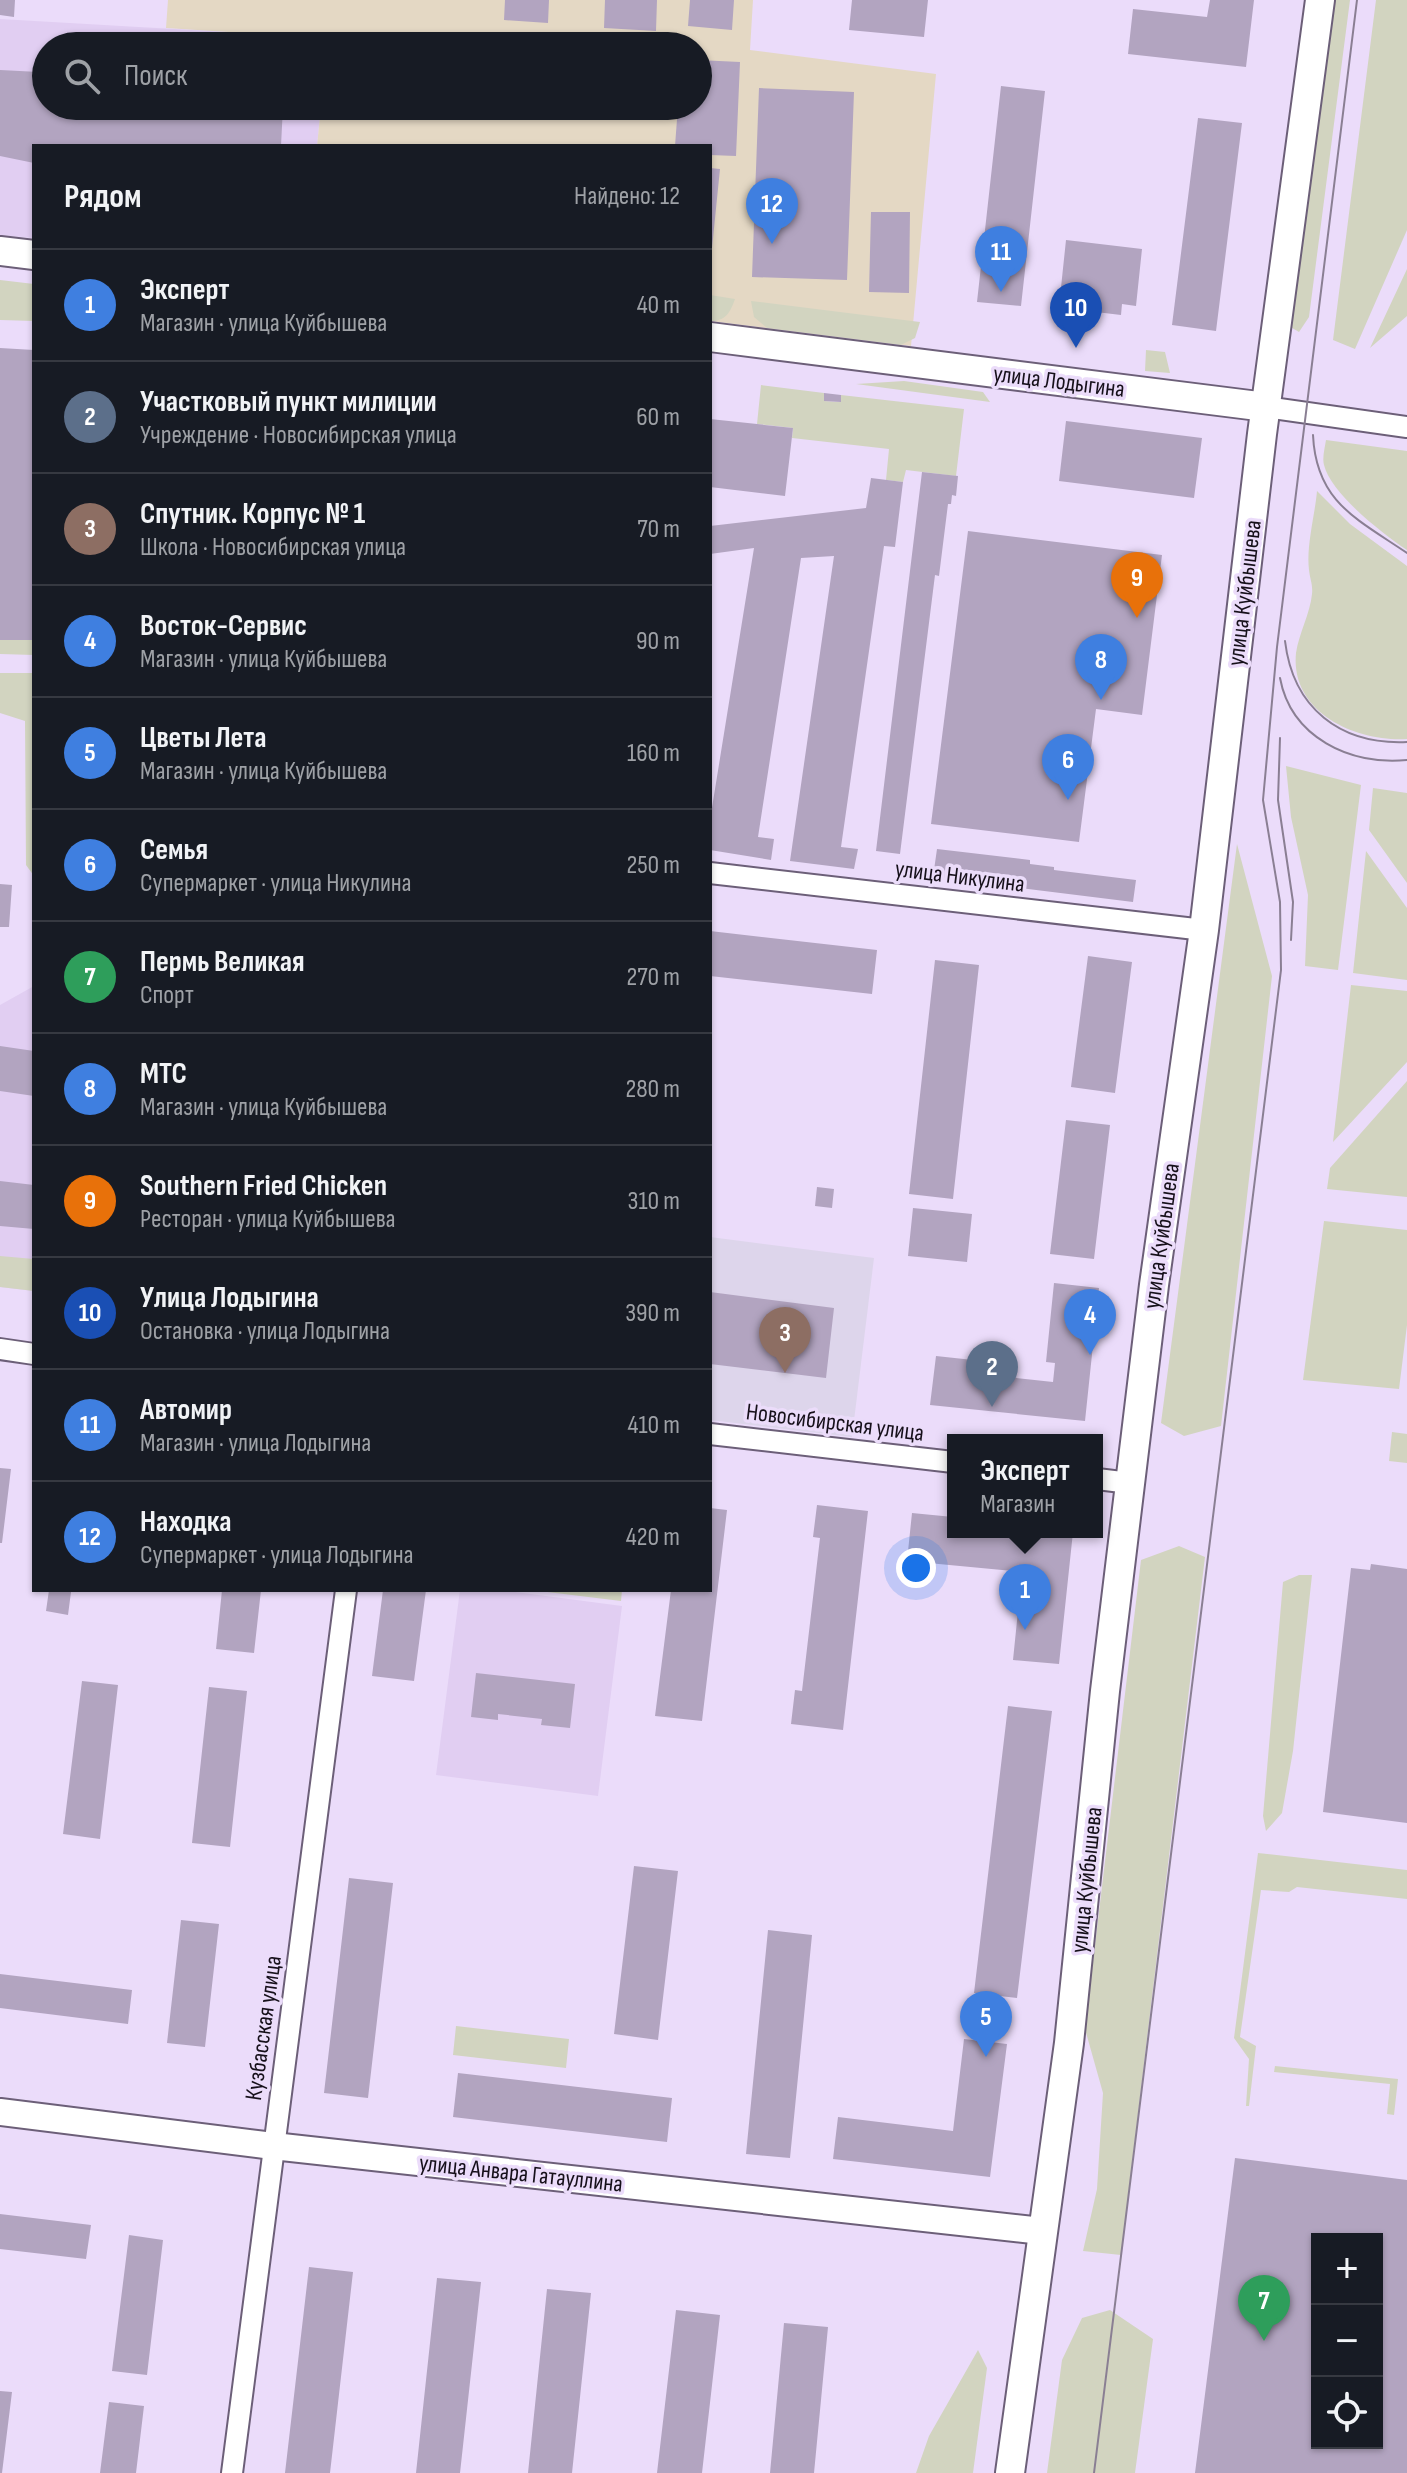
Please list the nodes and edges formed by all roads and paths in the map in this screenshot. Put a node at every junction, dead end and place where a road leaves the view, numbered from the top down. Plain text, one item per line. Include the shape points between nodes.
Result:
1 (1320, 0) edge
2 (0, 251) edge
3 (32, 255) edge
4 (712, 337) edge
5 (1266, 407) junction
6 (1407, 427) edge
7 (712, 873) edge
8 (1204, 930) junction
9 (0, 1349) edge
10 (32, 1354) edge
11 (712, 1434) edge
12 (947, 1461) edge
13 (1103, 1480) edge
14 (1130, 1483) junction
15 (346, 1592) edge
16 (0, 2112) edge
17 (273, 2146) junction
18 (1042, 2231) junction
19 (232, 2473) edge
20 (1010, 2473) edge

1 - 5 main road, улица Куйбышева
2 - 3 main road
4 - 5 main road, улица Лодыгина
5 - 6 street, улица Лодыгина
5 - 8 main road, улица Куйбышева
7 - 8 street, улица Никулина
8 - 14 main road, улица Куйбышева
9 - 10 street
11 - 12 street, Новосибирская улица
13 - 14 street
14 - 18 main road, улица Куйбышева via 1069,2043
15 - 17 street, Кузбасская улица
16 - 17 street, улица Анвара Гатауллина
17 - 18 street, улица Анвара Гатауллина
17 - 19 street, Кузбасская улица
18 - 20 main road, улица Куйбышева

